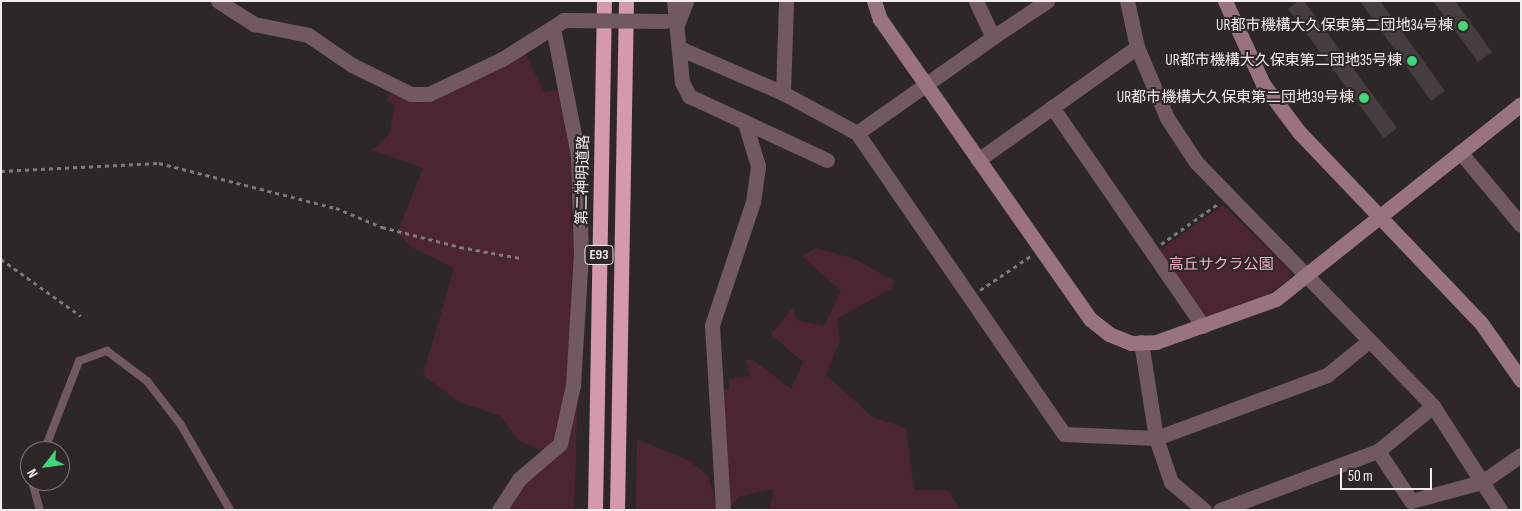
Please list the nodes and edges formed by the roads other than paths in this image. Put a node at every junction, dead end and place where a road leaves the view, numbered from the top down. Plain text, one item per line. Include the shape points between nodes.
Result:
1 (218, 1) edge
2 (604, 1) edge
3 (626, 1) edge
4 (674, 1) edge
5 (686, 1) edge
6 (786, 1) edge
7 (874, 1) edge
8 (976, 1) edge
9 (1048, 1) edge
10 (1127, 1) edge
11 (1225, 1) edge
12 (671, 22) junction
13 (558, 24) junction
14 (993, 37) junction
15 (1137, 47) junction
16 (679, 48) junction
17 (926, 86) junction
18 (783, 93) junction
19 (1521, 104) edge
20 (1052, 107) junction
21 (745, 123) junction
22 (857, 133) junction
23 (1460, 152) junction
24 (827, 160) dead end
25 (978, 160) junction
26 (1381, 215) junction
27 (1521, 225) edge
28 (1306, 275) junction
29 (1203, 326) junction
30 (1369, 341) junction
31 (1141, 342) junction
32 (1521, 380) edge
33 (1433, 406) junction
34 (1156, 438) junction
35 (48, 441) edge
36 (1378, 451) junction
37 (1521, 455) edge
38 (1482, 482) junction
39 (35, 491) edge
40 (40, 510) edge
41 (230, 510) edge
42 (499, 510) edge
43 (595, 510) edge
44 (617, 510) edge
45 (723, 510) edge
46 (1204, 510) edge
47 (1220, 510) edge
48 (1500, 510) edge

1 - 13 street via 254,24 308,35 352,65 411,94 429,94
2 - 43 highway, 第二神明道路 / E93
3 - 44 highway, E93
4 - 12 street
5 - 12 street
6 - 18 street
7 - 17 street via 880,19
8 - 14 street
9 - 14 street
10 - 15 street
11 - 26 street via 1239,40 1268,91 1299,132
12 - 13 street, bridge
12 - 16 street
13 - 42 street via 578,155 581,253 573,385 560,444 518,479
14 - 17 street
15 - 20 street
15 - 28 street via 1167,118 1196,162
16 - 18 street
16 - 21 street via 682,82 689,96
17 - 22 street
17 - 25 street
18 - 22 street
19 - 23 street
20 - 25 street
20 - 29 street
21 - 24 street
21 - 45 street via 758,166 753,202 712,325
22 - 34 street via 1064,434
23 - 26 street
23 - 27 street
25 - 31 street via 1090,319 1109,334
26 - 28 street
26 - 32 street via 1481,323
28 - 29 street via 1276,299
28 - 30 street
29 - 31 street via 1156,342
30 - 33 street
30 - 34 street via 1327,375
31 - 34 street
33 - 36 street
33 - 38 street
34 - 46 street via 1171,482
35 - 41 lane via 79,361 107,351 146,381 175,418
36 - 38 street via 1411,501
36 - 47 street
37 - 38 street
38 - 48 street
39 - 40 lane

